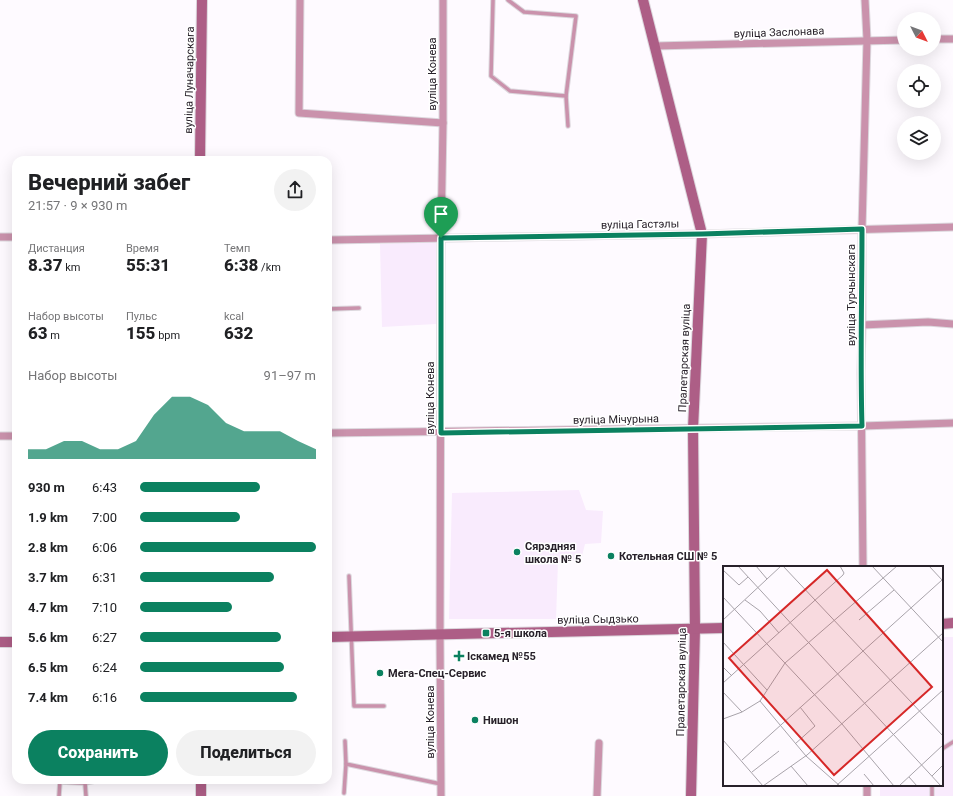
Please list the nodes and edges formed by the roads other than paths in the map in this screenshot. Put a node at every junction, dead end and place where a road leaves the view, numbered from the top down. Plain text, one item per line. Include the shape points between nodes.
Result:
1 (202, 0) edge
2 (300, 0) edge
3 (443, 0) edge
4 (492, 0) edge
5 (508, 0) edge
6 (643, 0) edge
7 (866, 0) edge
8 (941, 39) edge
9 (953, 39) edge
10 (867, 40) junction
11 (897, 40) edge
12 (654, 46) junction
13 (566, 96) junction
14 (444, 123) junction
15 (568, 126) dead end
16 (200, 156) edge
17 (953, 226) edge
18 (862, 229) junction
19 (702, 234) junction
20 (0, 237) edge
21 (12, 237) edge
22 (441, 238) junction
23 (332, 240) edge
24 (359, 308) dead end
25 (332, 309) edge
26 (953, 324) edge
27 (862, 325) junction
28 (953, 422) edge
29 (862, 426) junction
30 (693, 429) junction
31 (332, 433) edge
32 (441, 433) junction
33 (0, 436) edge
34 (12, 436) edge
35 (863, 566) edge
36 (349, 576) dead end
37 (953, 623) edge
38 (943, 624) edge
39 (695, 628) junction
40 (723, 628) edge
41 (440, 634) junction
42 (332, 637) edge
43 (352, 637) junction
44 (0, 642) edge
45 (12, 642) edge
46 (384, 706) dead end
47 (345, 741) dead end
48 (599, 742) dead end
49 (953, 742) edge
50 (943, 748) edge
51 (346, 764) junction
52 (60, 784) edge
53 (85, 784) edge
54 (201, 784) edge
55 (441, 784) junction
56 (867, 786) edge
57 (344, 793) dead end
58 (59, 796) edge
59 (86, 796) edge
60 (201, 796) edge
61 (441, 796) edge
62 (597, 796) edge
63 (691, 796) edge
64 (866, 796) edge

1 - 16 street, вуліца Луначарскага
2 - 14 street via 299,112
3 - 14 street, вуліца Конева
4 - 13 lane via 491,76 510,91
5 - 13 lane via 524,12 576,16
6 - 12 street, Пралетарская вуліца
7 - 10 street, вуліца Турчынскага
8 - 9 street
10 - 11 street, вуліца Заслонава
10 - 12 street, вуліца Заслонава
10 - 18 street, вуліца Турчынскага
12 - 19 street, Пралетарская вуліца
13 - 15 lane
14 - 22 street, вуліца Конева
17 - 18 street, вуліца Гастэлы
18 - 19 street, вуліца Гастэлы
18 - 27 street, вуліца Турчынскага
19 - 22 street, вуліца Гастэлы
19 - 30 street, Пралетарская вуліца
20 - 21 street
22 - 23 street, вуліца Гастэлы
22 - 32 street, вуліца Конева
24 - 25 lane
26 - 27 street via 928,322
27 - 29 street, вуліца Турчынскага
28 - 29 street, вуліца Мічурына
29 - 30 street, вуліца Мічурына
29 - 35 street, вуліца Турчынскага
30 - 32 street, вуліца Мічурына
30 - 39 street, Пралетарская вуліца
31 - 32 street, вуліца Мічурына
32 - 41 street, вуліца Конева
33 - 34 street
36 - 43 lane
37 - 38 street
39 - 40 street, вуліца Сыдзько
39 - 41 street, вуліца Сыдзько
39 - 63 street, Пралетарская вуліца
41 - 43 street, вуліца Сыдзько
41 - 55 street, вуліца Конева
42 - 43 street, вуліца Сыдзько
43 - 46 lane via 354,706
44 - 45 street
47 - 51 lane
48 - 62 street
49 - 50 lane
51 - 55 lane
51 - 57 lane
52 - 58 lane
53 - 59 lane
54 - 60 street
55 - 61 street, вуліца Конева
56 - 64 street

